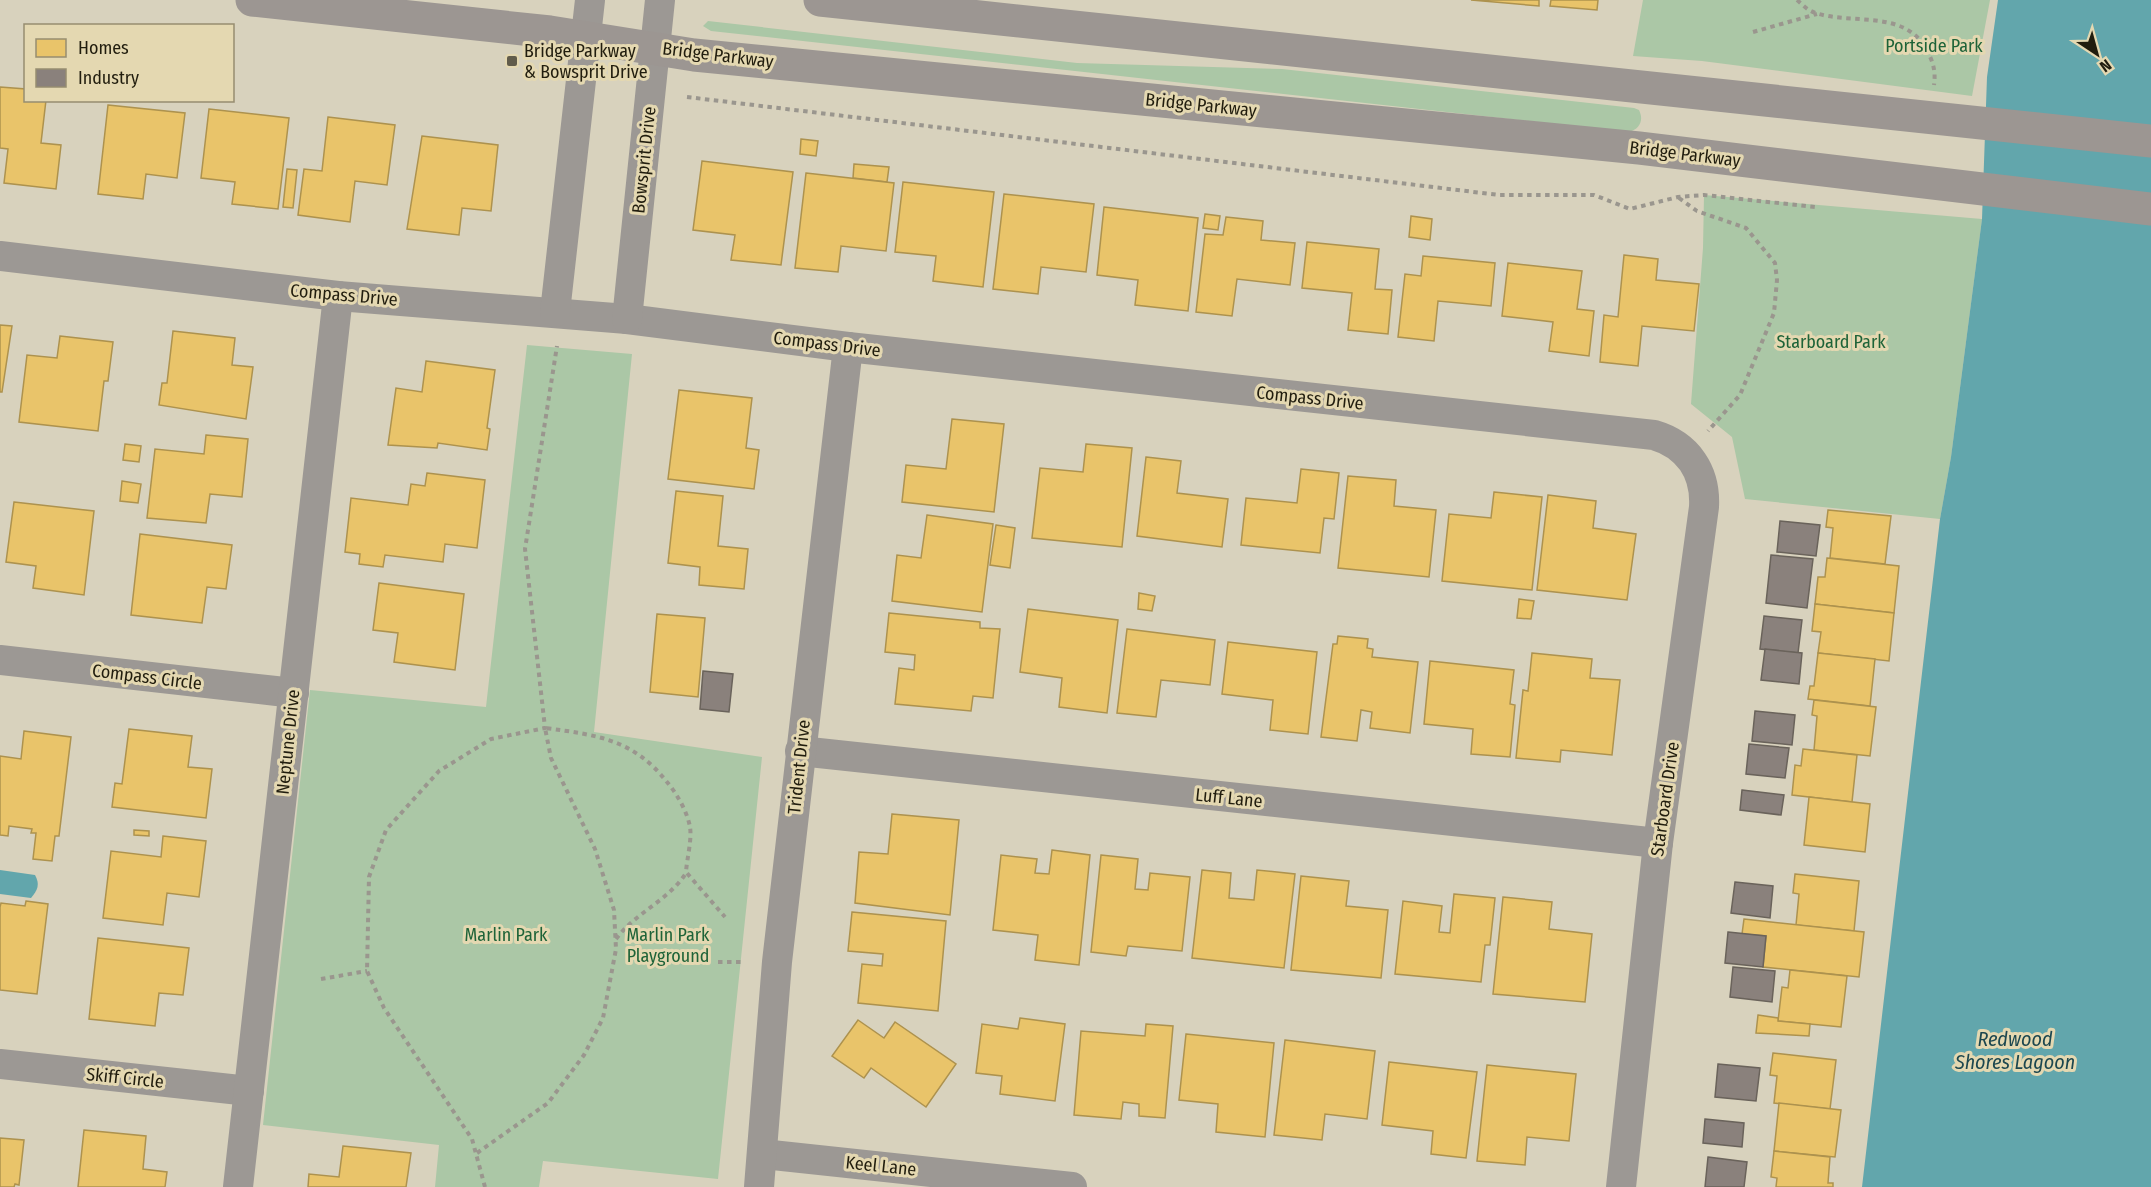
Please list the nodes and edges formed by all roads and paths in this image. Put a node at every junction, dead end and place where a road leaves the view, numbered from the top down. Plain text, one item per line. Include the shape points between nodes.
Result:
1 (252, 0) edge
2 (590, 0) edge
3 (660, 0) edge
4 (820, 0) edge
5 (1797, 0) edge
6 (1817, 14) junction
7 (1753, 32) dead end
8 (586, 36) junction
9 (655, 47) junction
10 (1933, 92) dead end
11 (687, 97) dead end
12 (2151, 141) edge
13 (1723, 196) dead end
14 (1678, 197) junction
15 (2151, 209) edge
16 (0, 256) edge
17 (338, 296) junction
18 (559, 313) junction
19 (627, 319) junction
20 (848, 347) junction
21 (1687, 453) junction
22 (0, 660) edge
23 (294, 693) junction
24 (545, 728) junction
25 (801, 752) junction
26 (1658, 843) junction
27 (686, 872) junction
28 (725, 917) dead end
29 (616, 939) junction
30 (367, 971) junction
31 (321, 979) dead end
32 (0, 1064) edge
33 (249, 1091) junction
34 (477, 1153) junction
35 (762, 1154) junction
36 (238, 1187) edge
37 (485, 1187) edge
38 (759, 1187) edge
39 (1072, 1187) edge
40 (1621, 1187) edge

1 - 8 street, Bridge Parkway
2 - 8 street
3 - 9 street, Bowsprit Drive
4 - 12 street
5 - 6 path
6 - 7 path
6 - 10 path via 1892,23 1915,35 1934,64
8 - 9 street, Bridge Parkway
8 - 18 street
9 - 15 street, Bridge Parkway via 694,55 1639,148
9 - 19 street, Bowsprit Drive
11 - 14 path via 1499,195 1594,195 1630,209
13 - 14 path
14 - 21 path via 1697,211 1746,228 1775,263 1778,280 1773,313 1740,395
16 - 17 street, Compass Drive
17 - 18 street, Compass Drive
17 - 23 street, Neptune Drive
18 - 19 street, Compass Drive
18 - 24 path via 525,549
19 - 20 street, Compass Drive
20 - 21 street, Compass Drive via 1654,435
20 - 25 street, Trident Drive
21 - 26 street, Starboard Drive via 1697,467 1705,495
22 - 23 street, Compass Circle
23 - 33 street, Neptune Drive
24 - 27 path via 586,734 630,748 653,765 677,795 690,827
24 - 29 path via 551,758 595,849 614,910
24 - 30 path via 491,739 439,771 386,830 369,877
25 - 26 street, Luff Lane
25 - 35 street, Trident Drive via 777,962
26 - 40 street, Starboard Drive
27 - 28 path
27 - 29 path via 668,896 628,923
29 - 34 path via 603,1018 584,1055 548,1103
30 - 31 path
30 - 34 path via 384,1008 458,1117
32 - 33 street, Skiff Circle
33 - 36 street, Neptune Drive
34 - 37 path
35 - 38 street, Trident Drive
35 - 39 street, Keel Lane

